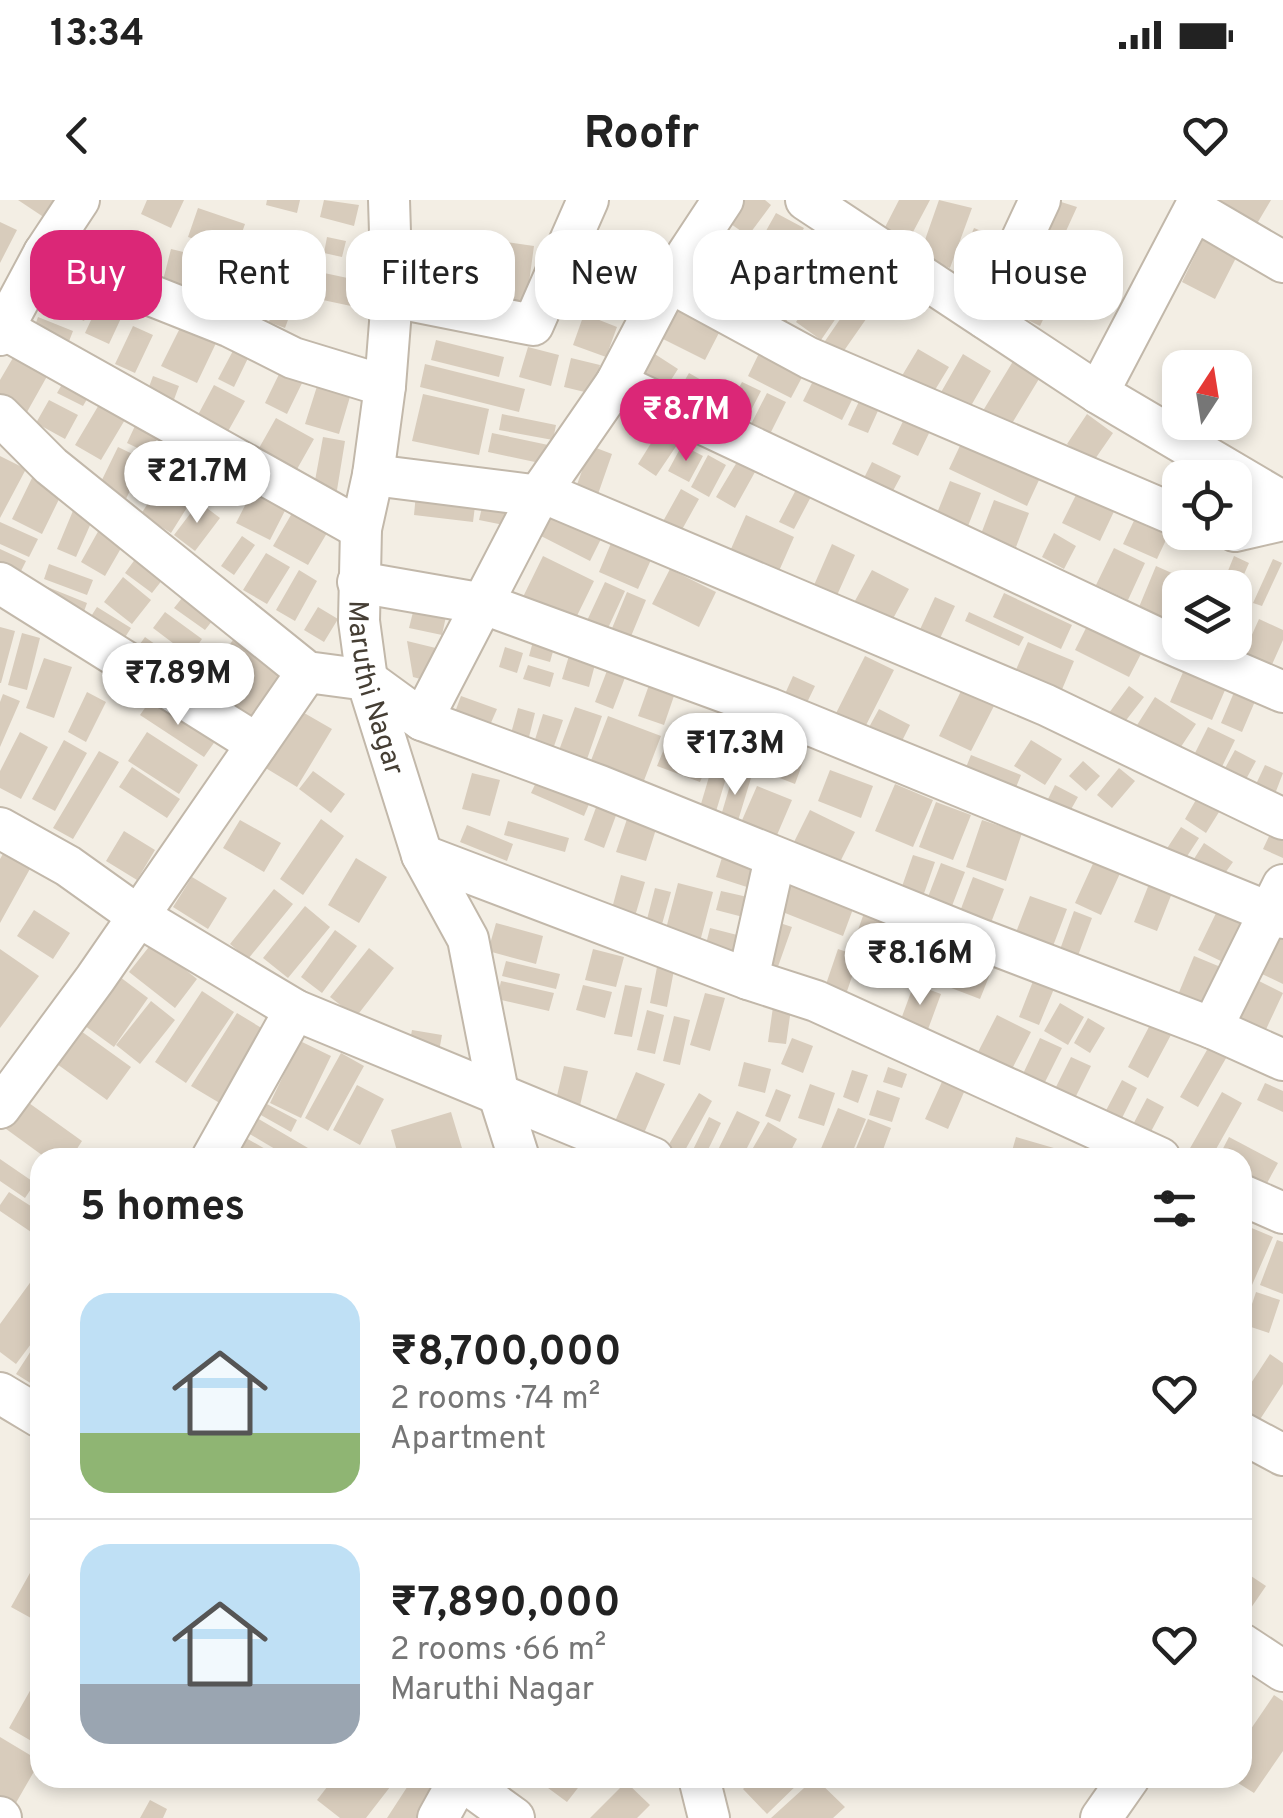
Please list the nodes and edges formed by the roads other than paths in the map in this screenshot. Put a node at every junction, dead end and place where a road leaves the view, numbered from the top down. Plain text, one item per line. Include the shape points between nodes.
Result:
1 (79, 200) edge
2 (588, 200) edge
3 (722, 200) edge
4 (806, 200) edge
5 (1040, 200) edge
6 (382, 202) edge
7 (1190, 206) edge
8 (59, 230) edge
9 (385, 230) edge
10 (1026, 230) edge
11 (1283, 262) edge
12 (673, 277) edge
13 (30, 279) edge
14 (673, 284) edge
15 (954, 298) edge
16 (162, 300) edge
17 (390, 320) edge
18 (509, 320) edge
19 (650, 320) edge
20 (987, 320) edge
21 (2, 332) edge
22 (616, 383) junction
23 (386, 386) junction
24 (1098, 393) junction
25 (0, 415) edge
26 (373, 475) junction
27 (540, 493) junction
28 (1283, 502) edge
29 (1162, 510) edge
30 (1283, 520) edge
31 (1252, 527) edge
32 (361, 530) junction
33 (0, 582) edge
34 (358, 582) junction
35 (484, 604) junction
36 (307, 672) junction
37 (367, 680) junction
38 (1283, 692) edge
39 (422, 720) junction
40 (257, 744) junction
41 (1283, 819) edge
42 (0, 828) edge
43 (422, 855) junction
44 (775, 858) junction
45 (1279, 906) edge
46 (138, 916) junction
47 (748, 980) junction
48 (295, 1010) junction
49 (1212, 1028) junction
50 (1283, 1060) edge
51 (498, 1092) junction
52 (0, 1108) edge
53 (218, 1148) edge
54 (516, 1148) edge
55 (629, 1148) edge
56 (1138, 1148) edge
57 (1252, 1199) edge
58 (1283, 1213) edge
59 (0, 1393) edge
60 (30, 1411) edge
61 (1252, 1438) edge
62 (1283, 1455) edge
63 (1252, 1651) edge
64 (1283, 1671) edge
65 (454, 1788) edge
66 (474, 1788) edge
67 (701, 1788) edge
68 (1122, 1788) edge
69 (438, 1818) edge
70 (514, 1818) edge
71 (709, 1818) edge
72 (1102, 1818) edge

1 - 8 street
2 - 18 street via 533,325
3 - 12 street
4 - 15 street
5 - 10 street
6 - 9 street, Maruthi Nagar
7 - 11 street
7 - 24 street
13 - 21 street
14 - 29 street via 808,358
16 - 23 street via 293,358
17 - 23 street, Maruthi Nagar
19 - 22 street
20 - 24 street
21 - 32 street
22 - 27 street
22 - 38 street
23 - 26 street, Maruthi Nagar
24 - 28 street
25 - 36 street via 51,466
26 - 27 street
26 - 32 street, Maruthi Nagar
27 - 35 street
27 - 41 street via 1046,705
30 - 31 street
32 - 34 street, Maruthi Nagar
33 - 40 street
34 - 35 street
34 - 37 street, Maruthi Nagar
35 - 39 street
35 - 45 street
36 - 37 street
36 - 40 street
37 - 39 street
37 - 43 street, Maruthi Nagar
39 - 44 street
40 - 46 street
42 - 46 street
43 - 47 street
43 - 51 street, Maruthi Nagar via 468,939
44 - 47 street
44 - 49 street
45 - 49 street
46 - 48 street
46 - 52 street
47 - 56 street via 816,1001
48 - 51 street
48 - 53 street
49 - 50 street
51 - 54 street, Maruthi Nagar
51 - 55 street
57 - 58 street
59 - 60 street
61 - 62 street
63 - 64 street
65 - 69 street
66 - 70 street
67 - 71 street
68 - 72 street

